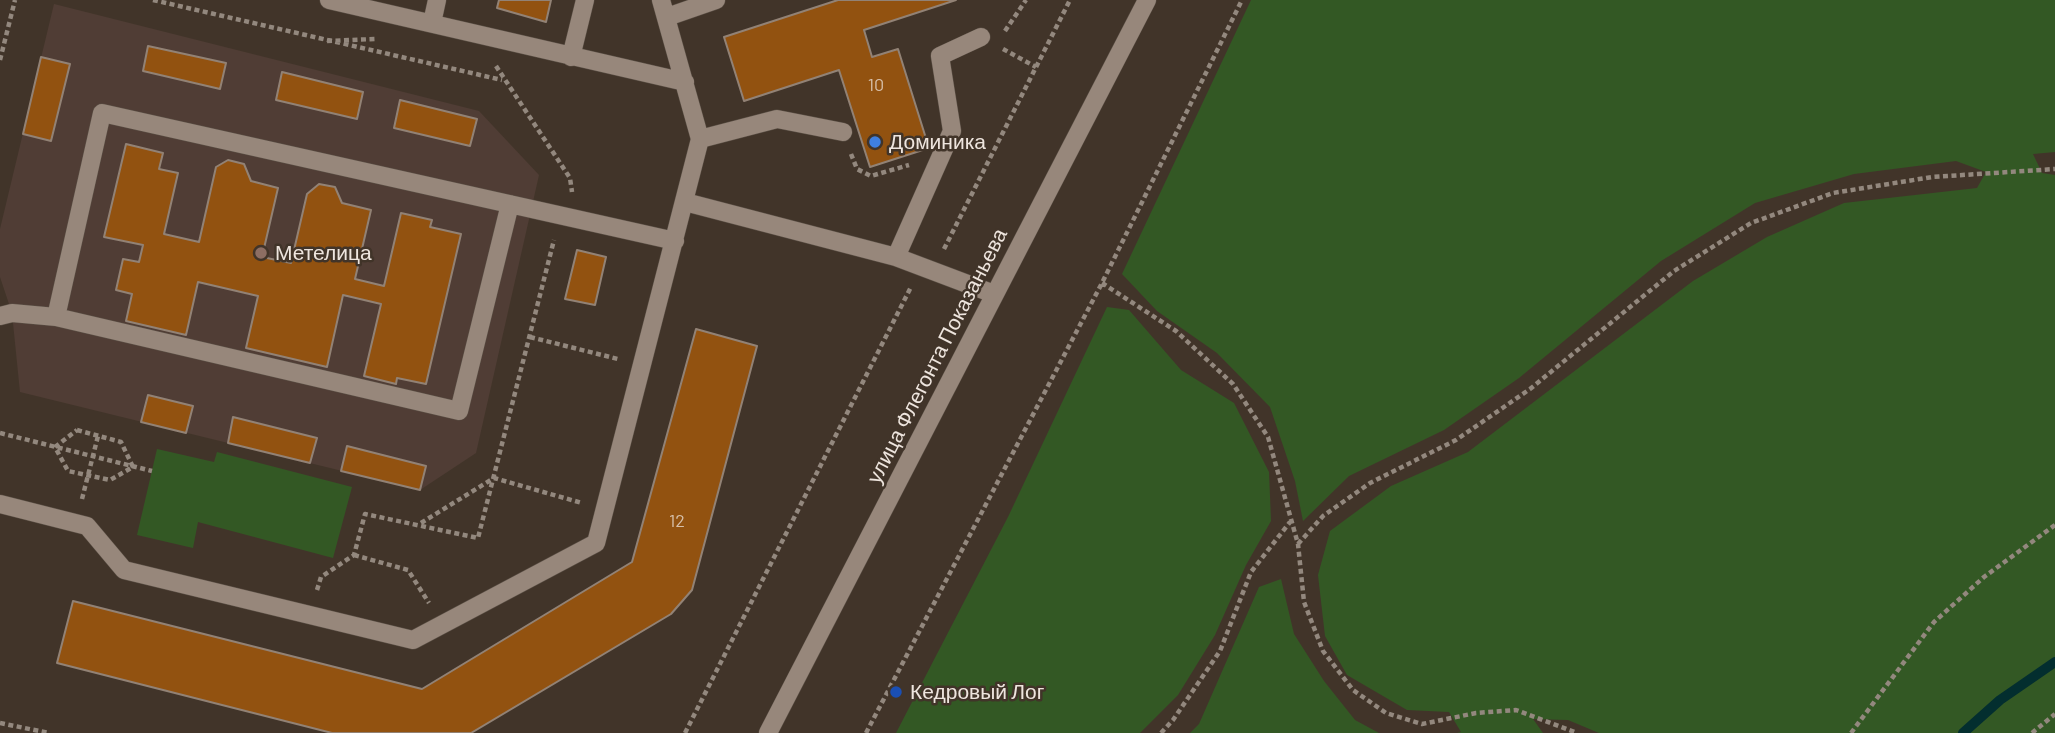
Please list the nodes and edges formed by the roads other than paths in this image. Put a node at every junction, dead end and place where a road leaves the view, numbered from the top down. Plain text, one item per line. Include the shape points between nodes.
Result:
1 (329, 0) edge
2 (437, 0) edge
3 (585, 0) edge
4 (716, 0) edge
5 (1147, 0) edge
6 (664, 8) edge
7 (432, 23) junction
8 (988, 41) road end
9 (571, 57) junction
10 (685, 82) junction
11 (843, 132) road end
12 (700, 139) junction
13 (685, 202) junction
14 (510, 204) junction
15 (675, 241) junction
16 (896, 257) junction
17 (994, 294) junction
18 (0, 316) edge
19 (56, 317) junction
20 (0, 503) edge
21 (768, 733) edge

1 - 7 main road
2 - 7 main road
3 - 9 main road
4 - 6 main road
5 - 17 main road, улица Флегонта Показаньева
6 - 10 main road
7 - 9 main road
8 - 16 main road via 940,56 952,131
9 - 10 main road
10 - 12 main road
11 - 12 main road via 777,119
12 - 13 main road
13 - 15 main road
13 - 16 main road
14 - 15 main road
14 - 19 main road via 459,411
14 - 19 main road via 102,113
15 - 20 main road via 596,543 413,640 124,570 87,526
16 - 17 main road
17 - 21 main road, улица Флегонта Показаньева
18 - 19 main road

